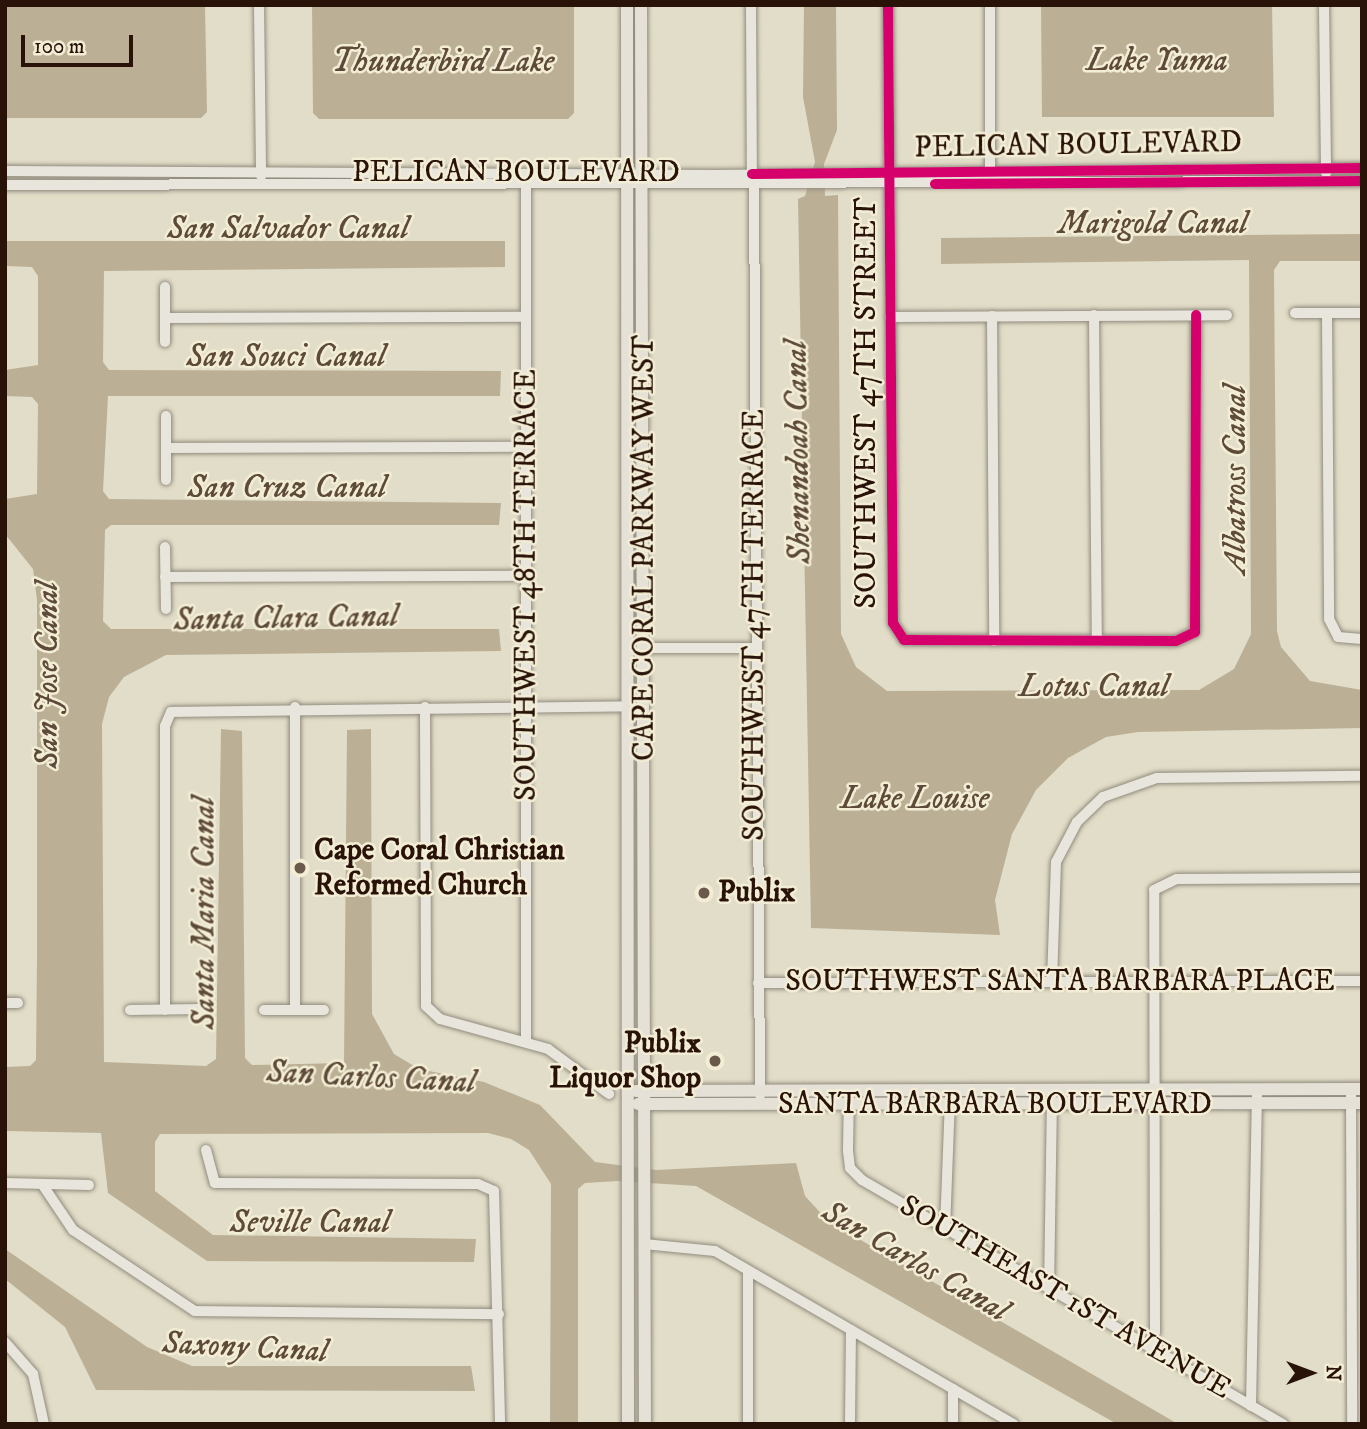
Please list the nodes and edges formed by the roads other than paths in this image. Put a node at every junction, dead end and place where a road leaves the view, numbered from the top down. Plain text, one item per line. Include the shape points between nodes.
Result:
1 (259, 5) edge
2 (627, 5) edge
3 (641, 5) edge
4 (751, 5) edge
5 (887, 5) edge
6 (990, 5) edge
7 (1324, 5) edge
8 (1325, 168) junction
9 (1362, 168) edge
10 (5, 171) edge
11 (64, 171) junction
12 (991, 171) junction
13 (261, 172) junction
14 (526, 172) junction
15 (752, 174) junction
16 (795, 177) junction
17 (889, 179) junction
18 (629, 180) junction
19 (643, 180) junction
20 (1326, 181) junction
21 (1362, 181) edge
22 (990, 184) junction
23 (5, 186) edge
24 (64, 186) junction
25 (261, 186) junction
26 (754, 186) junction
27 (526, 187) junction
28 (165, 287) dead end
29 (1296, 313) dead end
30 (1327, 313) junction
31 (1362, 313) edge
32 (1094, 315) junction
33 (1196, 315) junction
34 (1227, 315) dead end
35 (992, 316) junction
36 (526, 317) junction
37 (890, 317) junction
38 (165, 318) junction
39 (165, 342) dead end
40 (166, 416) dead end
41 (527, 447) junction
42 (166, 448) junction
43 (166, 480) dead end
44 (165, 547) dead end
45 (630, 558) junction
46 (527, 576) junction
47 (165, 577) junction
48 (166, 609) dead end
49 (1362, 639) edge
50 (994, 641) junction
51 (1097, 641) junction
52 (645, 648) junction
53 (757, 648) junction
54 (425, 706) junction
55 (527, 706) junction
56 (631, 706) junction
57 (295, 707) junction
58 (1362, 776) edge
59 (644, 796) junction
60 (631, 842) junction
61 (1362, 878) edge
62 (645, 934) junction
63 (1362, 981) edge
64 (1052, 982) junction
65 (1153, 982) junction
66 (758, 984) junction
67 (5, 1003) edge
68 (18, 1003) dead end
69 (202, 1009) dead end
70 (131, 1010) dead end
71 (165, 1010) junction
72 (264, 1010) dead end
73 (295, 1010) junction
74 (324, 1010) dead end
75 (526, 1040) junction
76 (1356, 1089) edge
77 (1154, 1090) junction
78 (1256, 1090) junction
79 (760, 1091) junction
80 (950, 1091) junction
81 (1053, 1091) junction
82 (849, 1092) junction
83 (609, 1094) dead end
84 (629, 1097) junction
85 (644, 1097) junction
86 (1357, 1103) edge
87 (663, 1104) junction
88 (1256, 1104) junction
89 (1052, 1105) junction
90 (1154, 1105) junction
91 (849, 1106) junction
92 (950, 1106) junction
93 (760, 1107) junction
94 (206, 1150) dead end
95 (647, 1164) junction
96 (5, 1183) edge
97 (42, 1184) junction
98 (89, 1185) dead end
99 (946, 1229) junction
100 (644, 1244) junction
101 (748, 1271) junction
102 (1049, 1289) junction
103 (499, 1314) junction
104 (851, 1330) junction
105 (5, 1342) edge
106 (1149, 1347) junction
107 (628, 1369) junction
108 (953, 1389) junction
109 (1251, 1406) junction
110 (44, 1424) edge
111 (500, 1424) edge
112 (628, 1424) edge
113 (638, 1424) edge
114 (645, 1424) edge
115 (748, 1424) edge
116 (850, 1424) edge
117 (953, 1424) edge
118 (1013, 1424) edge
119 (1283, 1424) edge
120 (1352, 1424) edge

1 - 13 street
2 - 18 main road, CAPE CORAL PARKWAY WEST
3 - 19 main road, CAPE CORAL PARKWAY WEST
4 - 15 street
5 - 17 street, SOUTHWEST 47TH STREET
6 - 12 street
7 - 8 street
8 - 9 street, PELICAN BOULEVARD
8 - 12 street, PELICAN BOULEVARD
8 - 20 street
10 - 11 street, PELICAN BOULEVARD
11 - 13 street, PELICAN BOULEVARD
11 - 24 street
12 - 17 street, PELICAN BOULEVARD
12 - 22 street
13 - 14 street, PELICAN BOULEVARD
13 - 25 street
14 - 18 street, PELICAN BOULEVARD
14 - 27 street, SOUTHWEST 48TH TERRACE
15 - 16 street, PELICAN BOULEVARD
15 - 19 street, PELICAN BOULEVARD
16 - 17 street, PELICAN BOULEVARD
16 - 26 street
16 - 26 street, PELICAN BOULEVARD
17 - 22 street, PELICAN BOULEVARD
17 - 37 street, SOUTHWEST 47TH STREET
18 - 19 street, PELICAN BOULEVARD
18 - 27 street, PELICAN BOULEVARD
18 - 45 main road, CAPE CORAL PARKWAY WEST
19 - 26 street, PELICAN BOULEVARD
19 - 52 main road, CAPE CORAL PARKWAY WEST
20 - 21 street, PELICAN BOULEVARD
20 - 22 street, PELICAN BOULEVARD
23 - 24 street, PELICAN BOULEVARD
24 - 25 street, PELICAN BOULEVARD
25 - 27 street, PELICAN BOULEVARD
26 - 53 street, SOUTHWEST 47TH TERRACE
27 - 36 street, SOUTHWEST 48TH TERRACE
28 - 38 street
29 - 30 street
30 - 31 street
30 - 49 street via 1332,631
32 - 33 street
32 - 35 street
32 - 51 street
33 - 34 street
33 - 51 street via 1195,632 1176,640
35 - 37 street
35 - 50 street
36 - 38 street
36 - 41 street, SOUTHWEST 48TH TERRACE
37 - 50 street, SOUTHWEST 47TH STREET via 896,632 912,642
38 - 39 street
40 - 42 street
41 - 42 street
41 - 46 street, SOUTHWEST 48TH TERRACE
42 - 43 street
44 - 47 street
45 - 52 main road via 637,572 638,640
45 - 56 main road, CAPE CORAL PARKWAY WEST
46 - 47 street
46 - 55 street, SOUTHWEST 48TH TERRACE
47 - 48 street
50 - 51 street
52 - 53 street
52 - 59 main road, CAPE CORAL PARKWAY WEST
53 - 66 street, SOUTHWEST 47TH TERRACE
54 - 55 street
54 - 57 street
54 - 75 street via 425,998 432,1015
55 - 56 street
55 - 75 street, SOUTHWEST 48TH TERRACE
56 - 59 main road via 638,717 639,786
56 - 60 main road, CAPE CORAL PARKWAY WEST
57 - 71 street via 171,712 165,726
57 - 73 street
58 - 64 street via 1157,778 1111,792 1083,815 1063,843 1052,880
59 - 62 main road, CAPE CORAL PARKWAY WEST
60 - 62 main road via 636,921
60 - 84 main road, CAPE CORAL PARKWAY WEST
61 - 65 street via 1157,885
62 - 85 main road, CAPE CORAL PARKWAY WEST
63 - 65 street, SOUTHWEST SANTA BARBARA PLACE
64 - 65 street, SOUTHWEST SANTA BARBARA PLACE
64 - 66 street, SOUTHWEST SANTA BARBARA PLACE
65 - 77 street
66 - 79 street, SOUTHWEST 47TH TERRACE
67 - 68 street
69 - 71 street
70 - 71 street
72 - 73 street
73 - 74 street
75 - 83 street
76 - 78 main road, SANTA BARBARA BOULEVARD
76 - 86 street
77 - 78 main road, SANTA BARBARA BOULEVARD
77 - 81 main road, SANTA BARBARA BOULEVARD
77 - 90 street
78 - 88 street
79 - 82 main road, SANTA BARBARA BOULEVARD
79 - 85 main road, SANTA BARBARA BOULEVARD
79 - 93 street, SOUTHWEST 47TH TERRACE
80 - 81 main road, SANTA BARBARA BOULEVARD
80 - 82 main road, SANTA BARBARA BOULEVARD
80 - 92 street
81 - 89 street
82 - 91 street
84 - 85 main road, SANTA BARBARA BOULEVARD
84 - 107 main road, CAPE CORAL PARKWAY WEST
85 - 87 main road, SANTA BARBARA BOULEVARD
85 - 95 main road, CAPE CORAL PARKWAY WEST
86 - 88 main road, SANTA BARBARA BOULEVARD
86 - 120 street
87 - 93 main road, SANTA BARBARA BOULEVARD
87 - 95 main road via 651,1112
88 - 90 main road, SANTA BARBARA BOULEVARD
88 - 109 street
89 - 90 main road, SANTA BARBARA BOULEVARD
89 - 92 main road, SANTA BARBARA BOULEVARD
89 - 102 street
90 - 106 street via 1155,1332
91 - 92 main road, SANTA BARBARA BOULEVARD
91 - 93 main road, SANTA BARBARA BOULEVARD
91 - 99 street, SOUTHEAST 1ST AVENUE via 850,1168
92 - 99 street
94 - 103 street via 215,1184 486,1185 499,1207
95 - 100 main road
96 - 97 street
97 - 98 street
97 - 103 street via 66,1225 195,1311
99 - 102 street, SOUTHEAST 1ST AVENUE
100 - 101 street via 703,1246
100 - 114 main road
101 - 104 street
101 - 115 street
102 - 106 street, SOUTHEAST 1ST AVENUE
103 - 111 street
104 - 108 street
104 - 116 street
105 - 110 street via 33,1374
106 - 109 street, SOUTHEAST 1ST AVENUE
107 - 112 main road, CAPE CORAL PARKWAY WEST
107 - 113 main road via 638,1378
108 - 117 street
108 - 118 street
109 - 119 street, SOUTHEAST 1ST AVENUE

